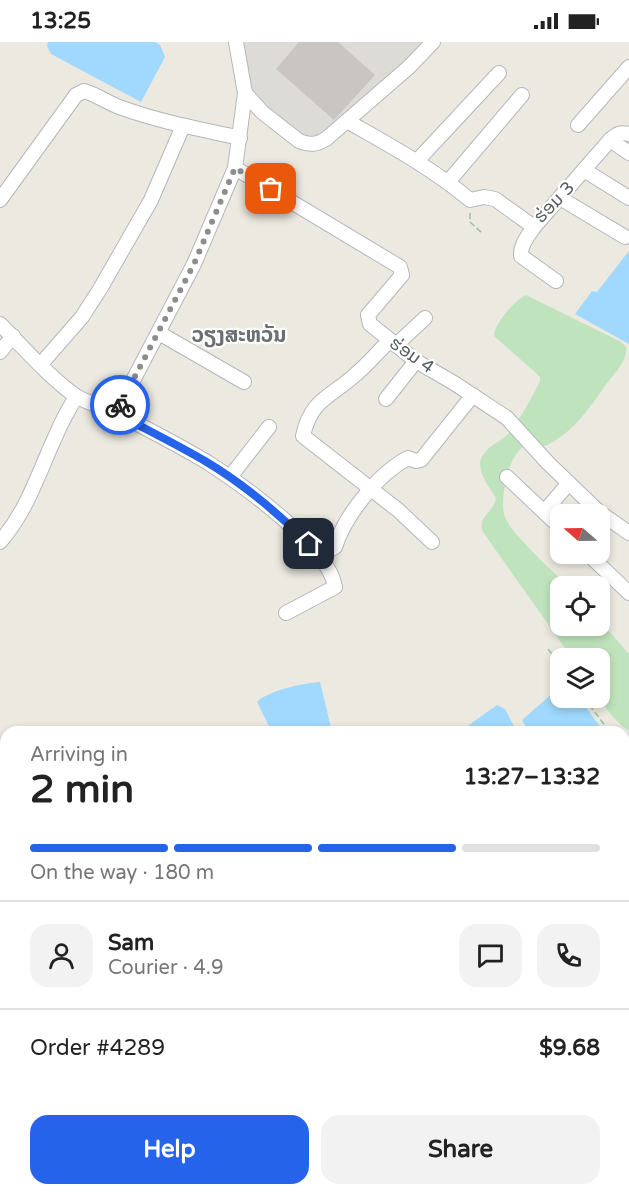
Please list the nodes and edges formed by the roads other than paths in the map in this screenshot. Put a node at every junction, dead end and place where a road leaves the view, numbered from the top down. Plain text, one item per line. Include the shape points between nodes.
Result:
1 (236, 42) edge
2 (433, 42) edge
3 (629, 67) edge
4 (499, 73) dead end
5 (244, 93) junction
6 (522, 95) dead end
7 (347, 121) junction
8 (183, 126) junction
9 (578, 126) dead end
10 (629, 134) edge
11 (240, 138) junction
12 (610, 140) junction
13 (629, 153) edge
14 (417, 161) junction
15 (235, 168) junction
16 (584, 170) junction
17 (448, 182) junction
18 (560, 198) junction
19 (629, 198) edge
20 (0, 200) edge
21 (534, 226) junction
22 (625, 237) dead end
23 (556, 281) dead end
24 (425, 318) dead end
25 (0, 324) edge
26 (159, 333) junction
27 (13, 336) junction
28 (392, 343) junction
29 (0, 352) edge
30 (416, 361) junction
31 (41, 364) junction
32 (243, 382) dead end
33 (473, 395) junction
34 (76, 396) junction
35 (386, 399) dead end
36 (116, 413) junction
37 (269, 427) dead end
38 (230, 477) junction
39 (507, 477) dead end
40 (569, 483) junction
41 (371, 490) junction
42 (544, 512) junction
43 (550, 518) edge
44 (629, 533) edge
45 (0, 542) edge
46 (432, 542) dead end
47 (320, 555) junction
48 (599, 564) edge
49 (629, 593) edge
50 (286, 613) dead end

1 - 5 street
2 - 7 street
3 - 9 street
4 - 14 street
5 - 7 street via 262,112 306,144 326,140
5 - 11 street
6 - 17 street
7 - 14 street
8 - 11 street
8 - 20 street via 122,108 84,91 76,95
8 - 31 street via 151,200 100,289 82,317
10 - 12 street via 622,132
11 - 15 street
12 - 13 street
12 - 16 street, ຮ່ອມ 3
14 - 17 street
15 - 26 street
15 - 28 street, ຮ່ອມ 4 via 402,269 402,275 368,315 370,324
16 - 18 street, ຮ່ອມ 3
16 - 19 street
17 - 21 street, ຮ່ອມ 3 via 470,200 495,199
18 - 21 street, ຮ່ອມ 3
18 - 22 street
21 - 23 street via 521,256
24 - 28 street
25 - 27 street
26 - 32 street
26 - 36 street
27 - 29 street
27 - 31 street
28 - 30 street, ຮ່ອມ 4
28 - 41 street via 321,399 303,435
30 - 33 street, ຮ່ອມ 4
30 - 35 street
31 - 34 street
33 - 40 street, ຮ່ອມ 4 via 507,418
33 - 41 street via 421,460 408,458 398,463
34 - 36 street
34 - 45 street via 28,502
36 - 38 street
37 - 38 street
38 - 47 street
39 - 42 street
40 - 42 street
40 - 44 street, ຮ່ອມ 4 via 599,512
41 - 46 street
41 - 47 street via 348,517 335,547
42 - 43 street
47 - 50 street via 335,587
48 - 49 street

